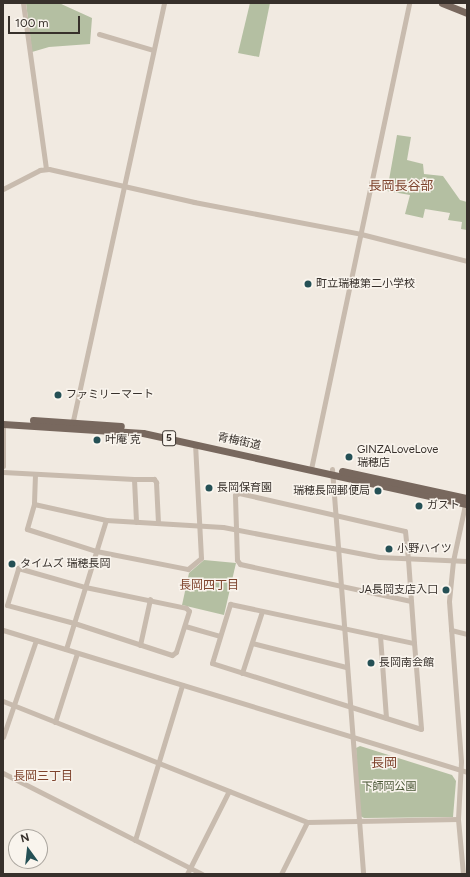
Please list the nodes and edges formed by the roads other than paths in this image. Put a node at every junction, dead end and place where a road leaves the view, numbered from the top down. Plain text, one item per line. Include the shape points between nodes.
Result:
1 (23, 3) edge
2 (164, 3) edge
3 (409, 3) edge
4 (442, 3) edge
5 (467, 13) edge
6 (99, 34) dead end
7 (153, 50) junction
8 (46, 168) junction
9 (123, 186) junction
10 (3, 189) edge
11 (361, 234) junction
12 (467, 261) edge
13 (3, 419) edge
14 (3, 425) edge
15 (72, 425) junction
16 (195, 444) junction
17 (3, 466) edge
18 (312, 467) junction
19 (3, 472) edge
20 (332, 472) junction
21 (35, 474) junction
22 (134, 479) junction
23 (466, 500) edge
24 (34, 504) junction
25 (335, 515) junction
26 (106, 520) junction
27 (136, 522) junction
28 (158, 523) junction
29 (200, 525) junction
30 (236, 529) junction
31 (338, 549) junction
32 (96, 551) junction
33 (408, 559) junction
34 (453, 560) junction
35 (467, 561) edge
36 (340, 585) junction
37 (85, 587) junction
38 (150, 599) junction
39 (411, 601) junction
40 (5, 604) edge
41 (262, 611) junction
42 (74, 623) junction
43 (185, 626) junction
44 (343, 628) junction
45 (3, 630) edge
46 (451, 630) junction
47 (467, 634) edge
48 (220, 636) junction
49 (380, 636) junction
50 (36, 640) junction
51 (252, 643) junction
52 (414, 643) junction
53 (140, 645) junction
54 (66, 649) junction
55 (78, 653) junction
56 (346, 667) junction
57 (242, 673) junction
58 (182, 684) junction
59 (3, 701) edge
60 (15, 706) junction
61 (349, 706) junction
62 (386, 718) junction
63 (55, 722) junction
64 (352, 736) junction
65 (3, 737) edge
66 (159, 763) junction
67 (464, 771) edge
68 (3, 773) edge
69 (228, 791) junction
70 (458, 819) junction
71 (358, 821) junction
72 (307, 822) junction
73 (135, 840) junction
74 (190, 868) junction
75 (187, 874) edge
76 (202, 874) edge
77 (281, 874) edge
78 (363, 874) edge
79 (463, 874) edge

1 - 8 street
2 - 7 street
3 - 11 street
4 - 5 main road
6 - 7 street
7 - 9 street
8 - 9 street
8 - 10 street
9 - 11 street
9 - 15 street
11 - 12 street
11 - 18 street
13 - 15 main road, 青梅街道 / 5
14 - 15 main road, 青梅街道 / 5
14 - 17 street
15 - 16 main road, 青梅街道 / 5 via 143,433
15 - 18 main road, 青梅街道 / 5 via 143,429
16 - 18 main road, 青梅街道 / 5
16 - 29 street
18 - 20 main road, 青梅街道 / 5
19 - 21 street
20 - 23 main road, 青梅街道 / 5
20 - 25 street
21 - 22 street
21 - 24 street
22 - 27 street
22 - 28 street via 154,479 156,482
23 - 34 street
24 - 26 street
24 - 32 street via 27,529
25 - 30 street via 236,494
25 - 31 street
25 - 33 street via 403,530
26 - 27 street
26 - 32 street
27 - 28 street
28 - 29 street
29 - 30 street
29 - 32 street via 201,558 188,569
30 - 31 street
30 - 36 street via 237,560 240,564
31 - 33 street via 379,557
31 - 36 street
32 - 37 street
33 - 34 street
33 - 39 street
34 - 35 street
34 - 46 street via 449,601
36 - 39 street
36 - 44 street
37 - 38 street
37 - 40 street via 18,568
37 - 42 street
38 - 43 street via 186,608 189,611
38 - 53 street
39 - 52 street
40 - 42 street
41 - 44 street
41 - 48 street via 230,604
41 - 51 street
42 - 53 street
42 - 54 street
43 - 48 street
43 - 53 street via 175,654
44 - 49 street
44 - 56 street
45 - 50 street
46 - 47 street
46 - 67 street
48 - 57 street via 212,663
49 - 52 street
49 - 62 street
50 - 54 street
50 - 60 street
51 - 56 street
51 - 57 street
52 - 62 street via 420,729
54 - 55 street
55 - 58 street
55 - 63 street
56 - 61 street
57 - 61 street
58 - 64 street
58 - 66 street
59 - 60 street
60 - 63 street
60 - 65 street
61 - 62 street
61 - 64 street
63 - 66 street
64 - 67 street
64 - 71 street
66 - 69 street
66 - 73 street
67 - 70 street
68 - 73 street
69 - 72 street
69 - 74 street
70 - 71 street
70 - 79 street
71 - 72 street
71 - 78 street
72 - 77 street
73 - 74 street
74 - 75 street
74 - 76 street

